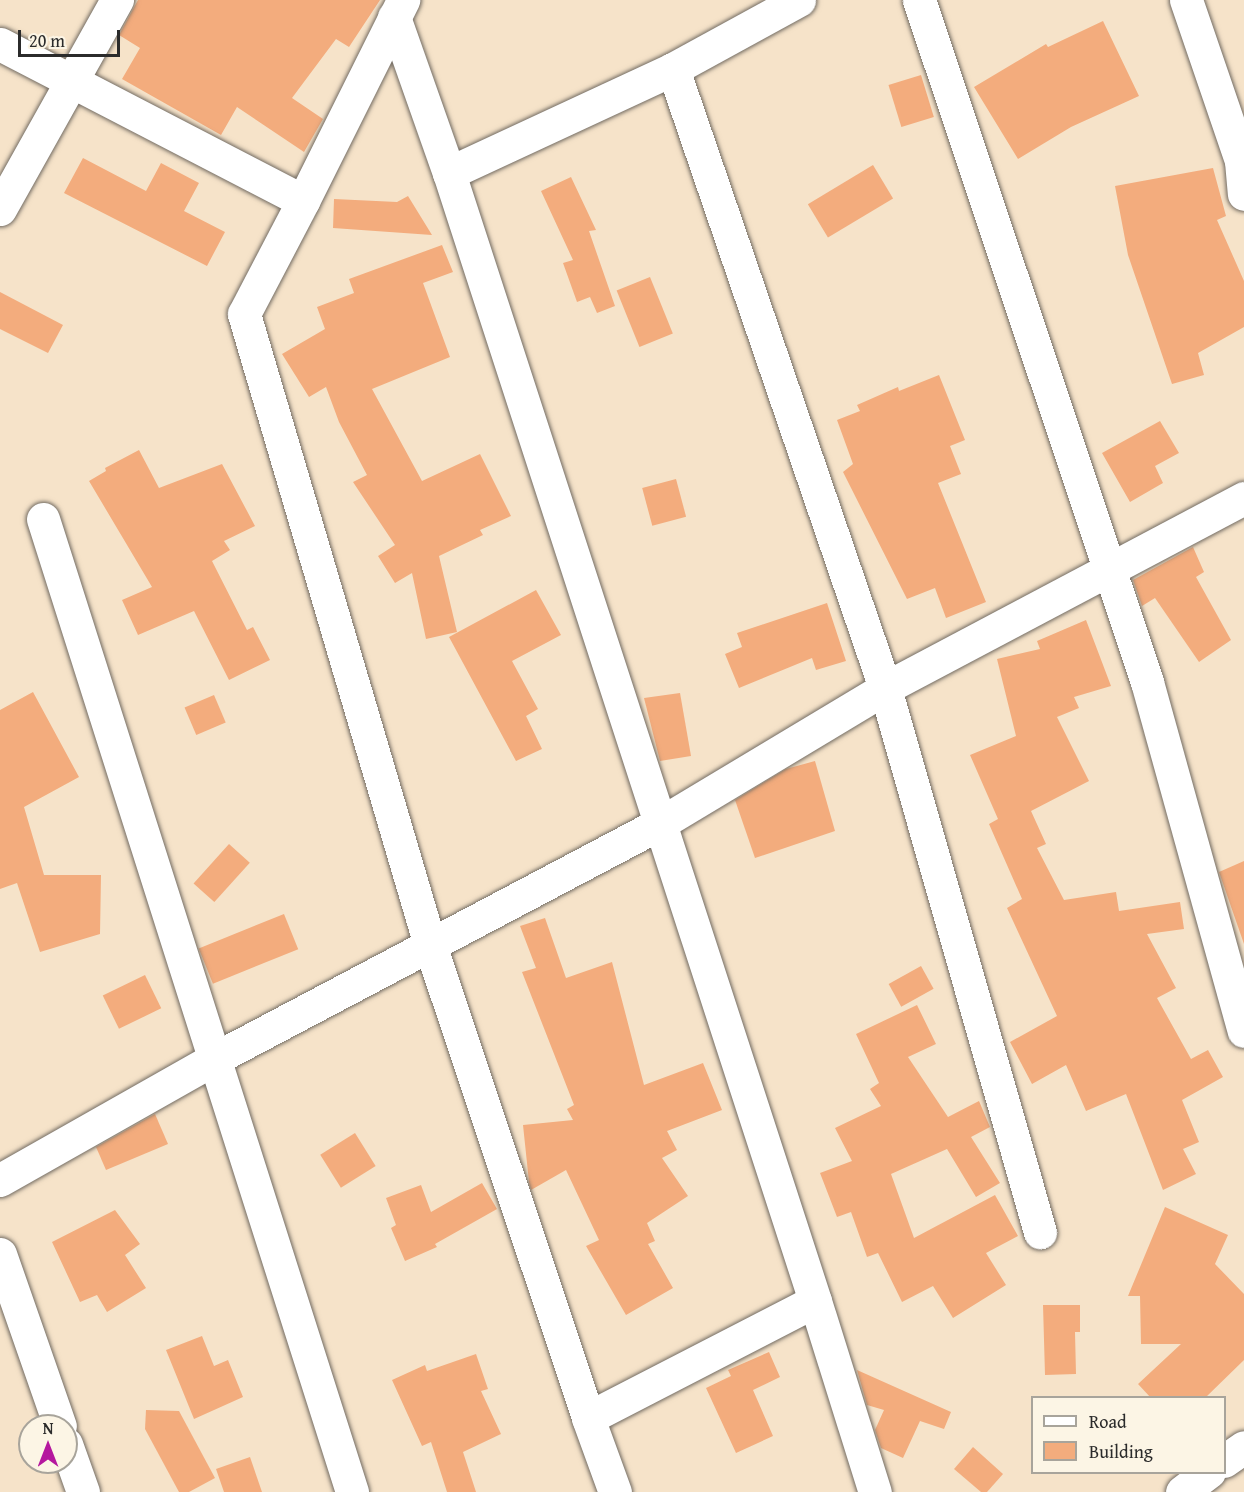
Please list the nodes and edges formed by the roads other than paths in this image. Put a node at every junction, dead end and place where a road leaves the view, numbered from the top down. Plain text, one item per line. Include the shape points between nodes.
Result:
1 (117, 0) edge
2 (799, 0) edge
3 (919, 0) edge
4 (1186, 0) edge
5 (399, 9) edge
6 (0, 44) edge
7 (673, 69) junction
8 (71, 82) junction
9 (449, 173) junction
10 (1244, 194) edge
11 (303, 201) junction
12 (0, 209) edge
13 (1244, 498) edge
14 (43, 519) dead end
15 (1108, 568) junction
16 (885, 688) junction
17 (660, 824) junction
18 (430, 945) junction
19 (1244, 1031) edge
20 (214, 1059) junction
21 (0, 1180) edge
22 (1040, 1232) dead end
23 (0, 1254) edge
24 (815, 1301) junction
25 (56, 1414) edge
26 (588, 1418) junction
27 (1244, 1447) edge
28 (1226, 1460) edge
29 (77, 1474) edge
30 (1208, 1474) edge
31 (83, 1492) edge
32 (352, 1492) edge
33 (615, 1492) edge
34 (875, 1492) edge
35 (1182, 1492) edge

1 - 8 street
2 - 7 street
3 - 15 street
4 - 10 street via 1241,161
5 - 9 street
5 - 11 street
6 - 8 street
7 - 9 street
7 - 16 street
8 - 11 street
8 - 12 street
9 - 17 street
11 - 18 street via 244,314
13 - 15 street
14 - 20 street
15 - 16 street
15 - 19 street via 1147,681
16 - 17 street
16 - 22 street
17 - 18 street
17 - 24 street
18 - 20 street
18 - 26 street
20 - 21 street
20 - 32 street
23 - 25 street
24 - 26 street
24 - 34 street
26 - 33 street
27 - 28 street
29 - 31 street
30 - 35 street

